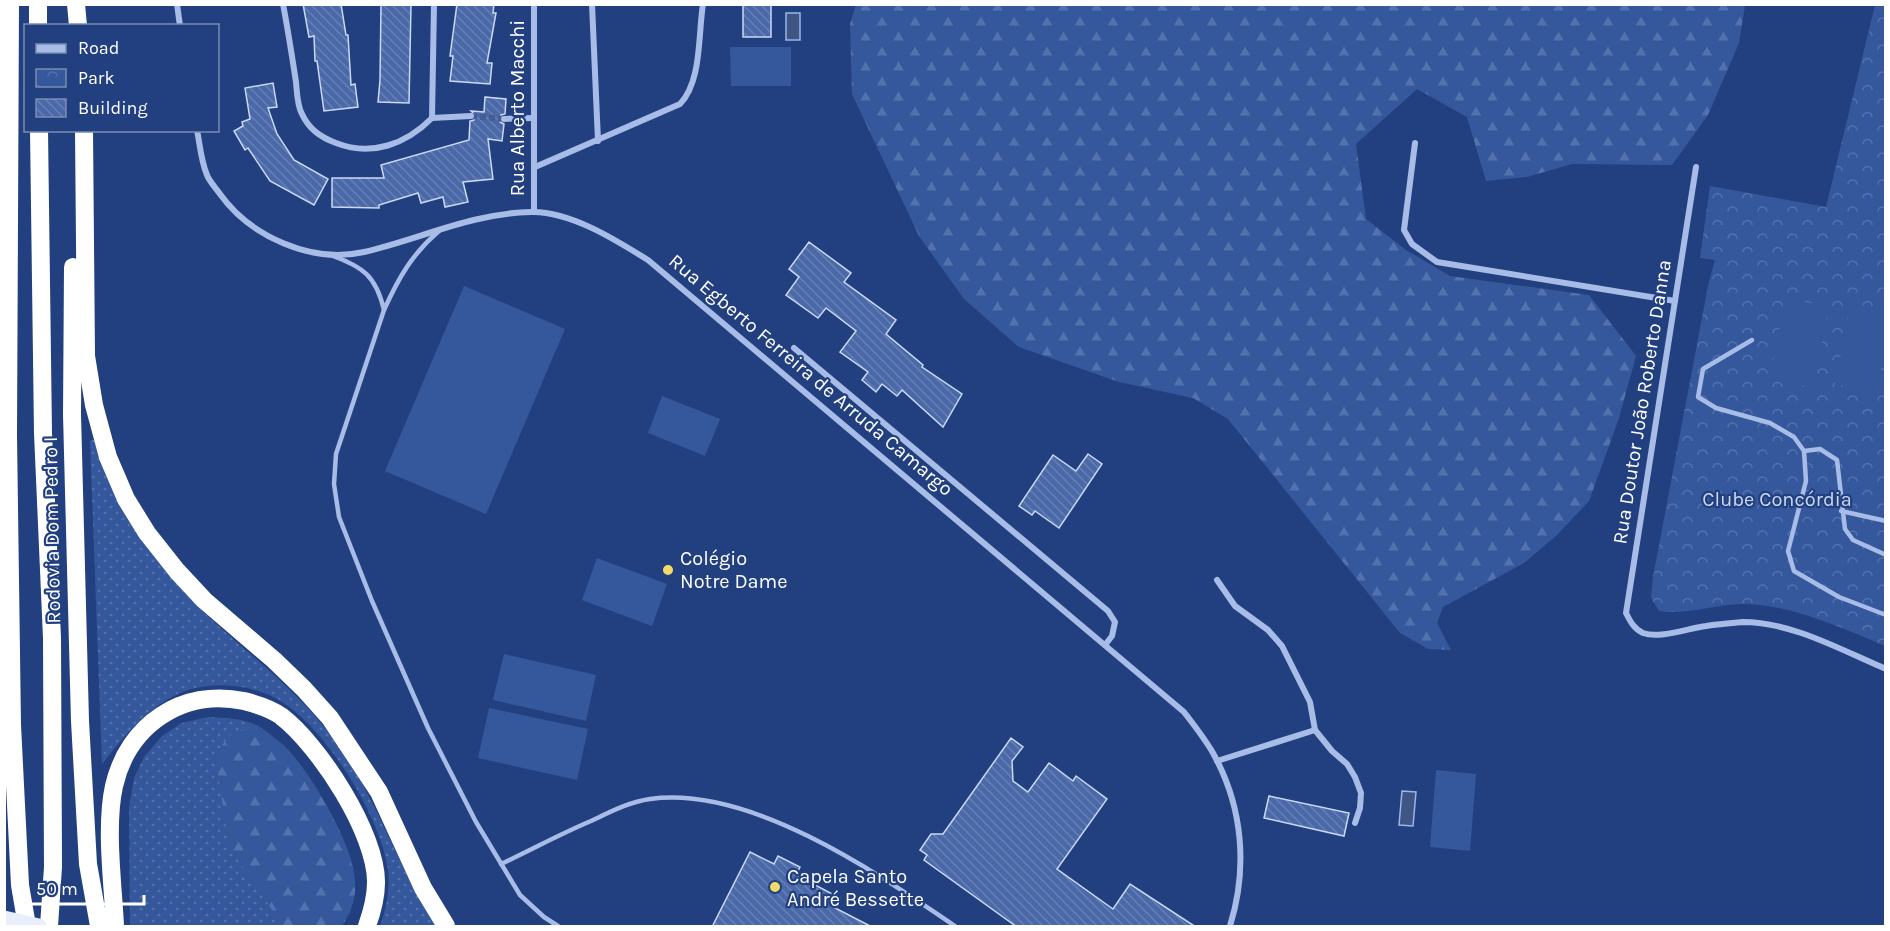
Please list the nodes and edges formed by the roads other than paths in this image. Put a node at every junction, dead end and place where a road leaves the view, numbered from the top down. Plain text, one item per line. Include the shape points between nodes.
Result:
1 (10, 4) edge
2 (38, 4) edge
3 (74, 4) edge
4 (177, 4) edge
5 (284, 4) edge
6 (434, 4) edge
7 (534, 4) edge
8 (592, 4) edge
9 (704, 4) edge
10 (38, 24) edge
11 (72, 24) edge
12 (78, 24) edge
13 (180, 24) edge
14 (8, 92) junction
15 (471, 116) tunnel mouth
16 (432, 118) junction
17 (534, 118) junction
18 (504, 119) tunnel mouth
19 (39, 132) edge
20 (73, 132) edge
21 (84, 132) edge
22 (197, 132) edge
23 (598, 141) junction
24 (1415, 143) dead end
25 (535, 167) junction
26 (1696, 167) dead end
27 (4, 195) edge
28 (534, 212) junction
29 (443, 227) junction
30 (333, 256) junction
31 (1675, 301) junction
32 (384, 310) junction
33 (1752, 340) dead end
34 (794, 348) dead end
35 (1804, 451) junction
36 (1841, 511) junction
37 (1886, 521) edge
38 (1886, 555) edge
39 (1217, 580) dead end
40 (1886, 615) edge
41 (1105, 645) junction
42 (1886, 669) edge
43 (1315, 730) junction
44 (1217, 761) junction
45 (1355, 823) dead end
46 (501, 864) junction
47 (4, 918) edge
48 (27, 927) edge
49 (39, 927) edge
50 (49, 927) edge
51 (99, 927) edge
52 (115, 927) edge
53 (367, 927) edge
54 (446, 927) edge
55 (558, 927) edge
56 (955, 927) edge
57 (1230, 927) edge

1 - 14 highway
2 - 10 highway
3 - 11 highway
3 - 12 highway
4 - 13 street
5 - 16 street via 300,112 310,129 350,148 373,149 398,143
6 - 16 street
7 - 17 street, Rua Alberto Macchi
8 - 23 street
9 - 23 street via 694,79 687,97 671,110
14 - 27 highway
14 - 48 highway via 12,725 20,885
15 - 16 street
17 - 18 street
17 - 25 street, Rua Alberto Macchi
19 - 50 highway via 43,433 52,638 53,856
20 - 51 highway, Rodovia Dom Pedro I via 72,414 80,721 88,864
21 - 54 highway via 86,356 108,457 126,500 197,593 274,660 330,718 379,792 423,888
22 - 30 street, Rua Egberto Ferreira de Arruda Camargo via 207,176 229,206 258,231 293,248
23 - 25 street
24 - 31 street via 1404,230 1412,244 1437,262
25 - 28 street, Rua Alberto Macchi
26 - 31 street, Rua Doutor João Roberto Danna
28 - 29 street, Rua Egberto Ferreira de Arruda Camargo via 492,215
28 - 41 street, Rua Egberto Ferreira de Arruda Camargo via 607,234 648,260
29 - 30 street, Rua Egberto Ferreira de Arruda Camargo via 362,253
29 - 32 lane via 416,251
30 - 32 lane via 367,273
31 - 42 street, Rua Doutor João Roberto Danna via 1626,613 1632,626 1644,633 1744,622 1773,626
32 - 46 lane via 336,454 334,484 339,517 428,728
33 - 35 lane via 1703,369 1698,397 1716,408 1770,423 1794,437
34 - 41 street via 1108,611 1115,622
35 - 36 lane via 1820,448 1837,460
35 - 40 lane via 1806,481 1788,551 1794,571 1839,597
36 - 37 lane
36 - 38 lane via 1845,529 1853,540
39 - 43 street via 1235,606 1268,630 1282,646 1310,702
41 - 44 street, Rua Egberto Ferreira de Arruda Camargo via 1184,712
43 - 44 street
43 - 45 street via 1355,777 1361,793
44 - 57 street, Rua Egberto Ferreira de Arruda Camargo via 1234,801 1241,834 1236,908
46 - 55 lane via 520,895
46 - 56 lane via 620,807 650,799 690,798 726,804 807,836 855,860
47 - 49 main road, bridge
52 - 53 highway via 110,820 114,785 123,761 135,739 172,708 229,698 280,715 333,776 371,854 376,881

